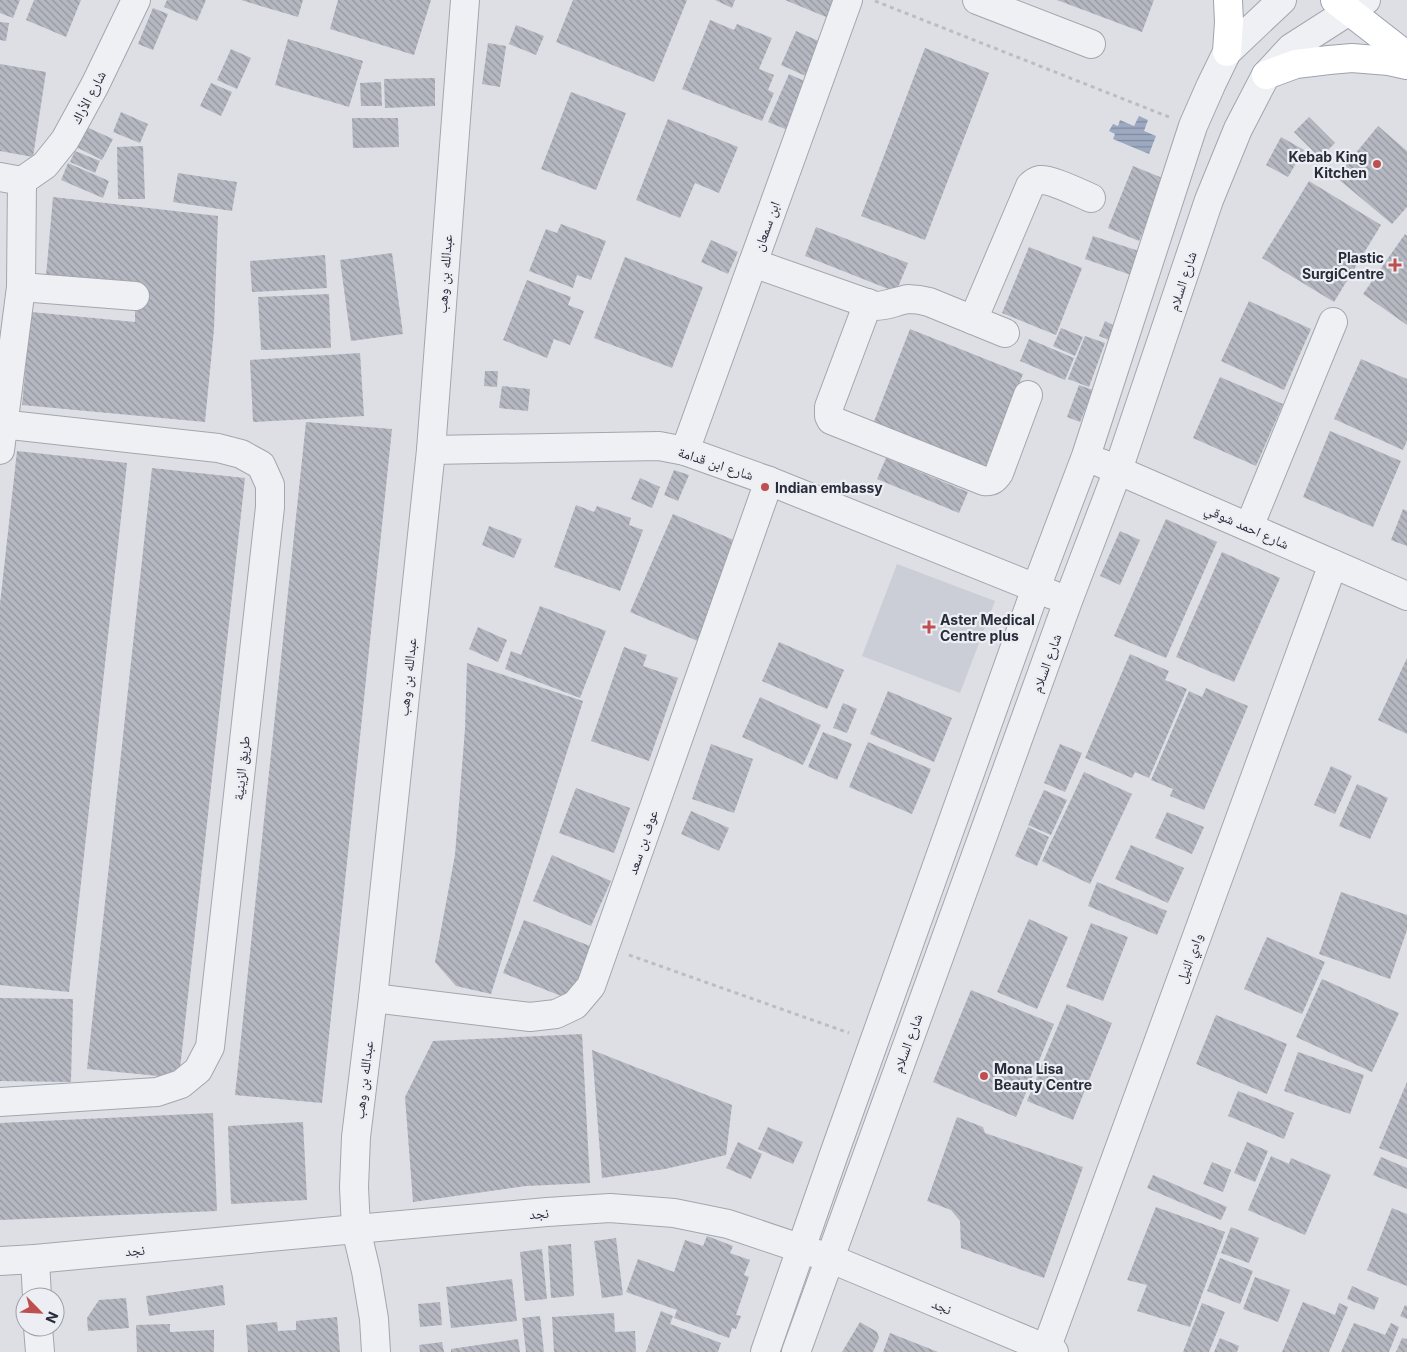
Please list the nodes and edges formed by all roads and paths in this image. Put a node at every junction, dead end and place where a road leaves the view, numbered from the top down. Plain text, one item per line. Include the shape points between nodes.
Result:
1 (136, 0) edge
2 (466, 0) edge
3 (848, 0) edge
4 (872, 0) edge
5 (977, 0) edge
6 (1228, 0) edge
7 (1282, 0) edge
8 (1350, 4) edge
9 (1091, 44) dead end
10 (1228, 52) junction
11 (1407, 56) edge
12 (1407, 66) edge
13 (1266, 75) junction
14 (1193, 126) junction
15 (11, 179) edge
16 (1090, 198) dead end
17 (753, 263) junction
18 (21, 287) junction
19 (135, 296) dead end
20 (868, 303) junction
21 (973, 320) junction
22 (1333, 322) dead end
23 (1005, 333) dead end
24 (1028, 395) dead end
25 (1, 433) edge
26 (431, 450) junction
27 (685, 451) junction
28 (1086, 456) junction
29 (1118, 470) junction
30 (769, 480) junction
31 (1249, 527) junction
32 (1333, 564) junction
33 (1036, 588) junction
34 (1407, 596) edge
35 (1068, 601) junction
36 (943, 848) junction
37 (974, 857) junction
38 (605, 946) junction
39 (373, 998) junction
40 (874, 1042) junction
41 (0, 1102) edge
42 (356, 1229) junction
43 (800, 1248) junction
44 (829, 1258) junction
45 (35, 1259) junction
46 (0, 1261) edge
47 (36, 1287) edge
48 (39, 1337) edge
49 (1048, 1351) edge
50 (40, 1352) edge
51 (376, 1352) edge
52 (765, 1352) edge
53 (796, 1352) edge

1 - 15 street, شارع الأراك via 65,140 45,165
2 - 26 street, عبدالله بن وهب
3 - 17 street, ابن سمعان
4 - 14 path
5 - 9 street
6 - 10 main road
7 - 10 street
8 - 11 main road
8 - 13 street, شارع السلام via 1290,48
10 - 14 street
12 - 13 main road via 1352,58 1296,64
13 - 29 street, شارع السلام via 1238,129 1209,200
14 - 28 street
15 - 18 street
16 - 21 street via 1048,181 1033,182
17 - 20 street
17 - 27 street, ابن سمعان
18 - 19 street
18 - 25 street
20 - 21 street via 882,306 908,299 919,300
20 - 24 street via 829,407 831,420 989,481 999,473
21 - 23 street
22 - 31 street
25 - 41 street, طريق الزينية via 218,448 241,454 261,465 270,485 210,1047 198,1070 181,1084 157,1092
26 - 27 street, شارع ابن قدامة via 660,446
26 - 39 street, عبدالله بن وهب
27 - 30 street, شارع ابن قدامة
28 - 29 street, شارع احمد شوقي
28 - 33 street
29 - 31 street, شارع احمد شوقي
29 - 35 street, شارع السلام
30 - 33 street, شارع ابن قدامة
30 - 38 street, عوف بن سعد
31 - 32 street, شارع احمد شوقي
32 - 34 street, شارع احمد شوقي
32 - 49 street, وادي النيل
33 - 35 street, شارع ابن قدامة
33 - 36 street
35 - 37 street, شارع السلام
36 - 37 street
36 - 40 street
37 - 44 street, شارع السلام
38 - 39 street, عوف بن سعد via 591,986 575,1005 556,1014 530,1017
38 - 40 path
39 - 42 street, عبدالله بن وهب via 356,1138
40 - 43 street
42 - 43 street, نجد via 610,1208 674,1213 728,1224
42 - 45 street, نجد
42 - 51 street, عبدالله بن وهب via 374,1319
43 - 44 street, نجد
43 - 52 street
44 - 49 street, نجد
44 - 53 street, شارع السلام
45 - 46 street, نجد
45 - 47 street
48 - 50 street

